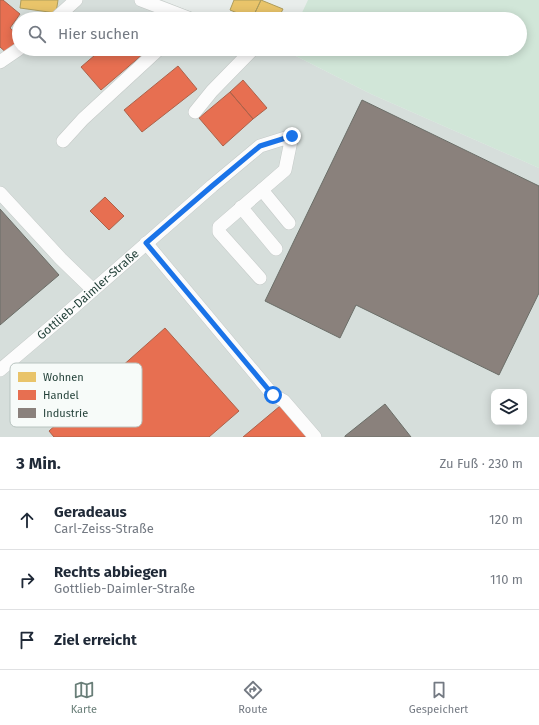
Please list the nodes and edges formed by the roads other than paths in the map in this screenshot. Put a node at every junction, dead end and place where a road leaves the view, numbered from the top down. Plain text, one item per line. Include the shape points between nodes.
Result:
1 (76, 0) edge
2 (141, 0) edge
3 (63, 12) edge
4 (172, 12) edge
5 (12, 54) edge
6 (150, 56) edge
7 (246, 56) edge
8 (0, 62) edge
9 (195, 112) dead end
10 (63, 141) dead end
11 (262, 190) junction
12 (0, 194) edge
13 (241, 207) junction
14 (289, 223) dead end
15 (146, 243) junction
16 (276, 249) dead end
17 (260, 278) dead end
18 (93, 290) junction
19 (0, 370) edge
20 (315, 437) edge

1 - 3 street
2 - 4 street
5 - 8 street
6 - 10 street
7 - 9 street via 212,90
11 - 13 street
11 - 14 street
11 - 15 street, Gottlieb-Daimler-Straße via 285,170 292,136 260,146
12 - 18 street
13 - 16 street
13 - 17 street via 219,227 219,232
15 - 18 street, Gottlieb-Daimler-Straße
15 - 20 street via 273,395 284,401
18 - 19 street, Gottlieb-Daimler-Straße

